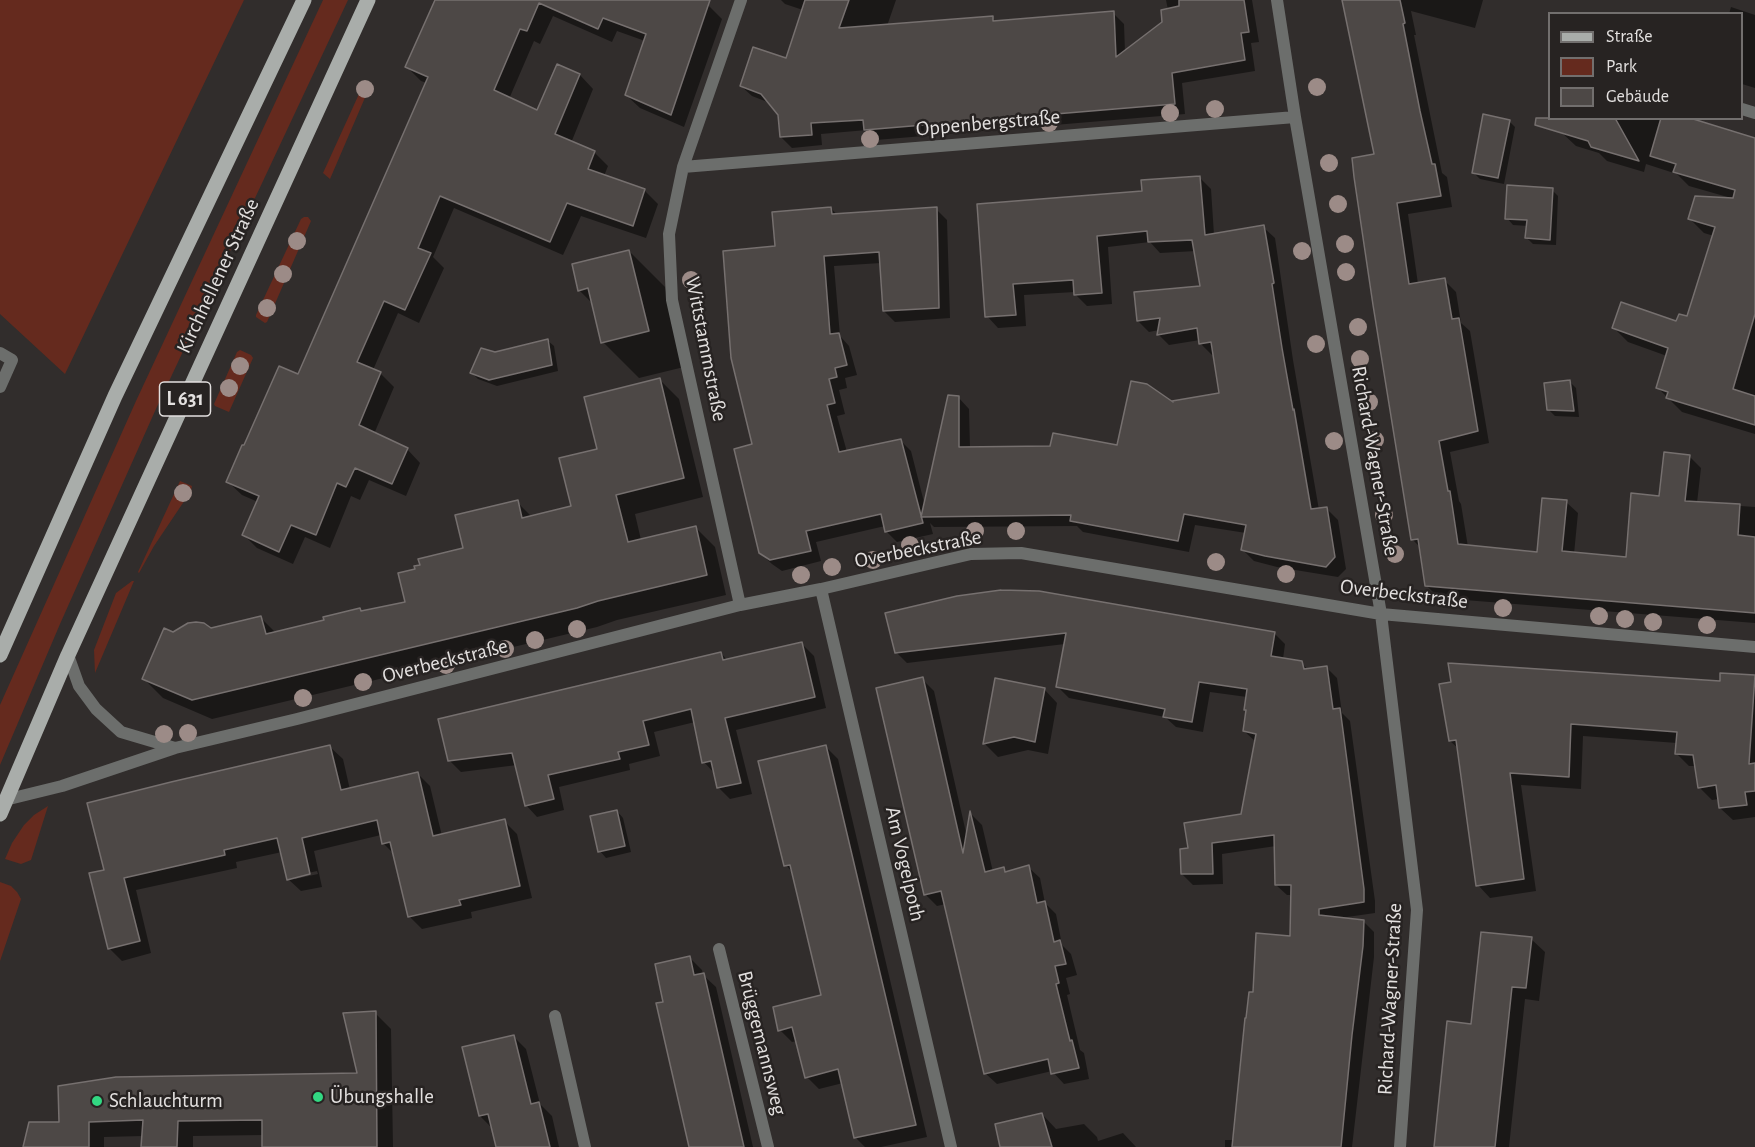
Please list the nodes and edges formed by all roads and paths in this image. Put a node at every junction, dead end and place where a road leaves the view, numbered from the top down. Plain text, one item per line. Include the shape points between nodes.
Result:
1 (304, 0) edge
2 (368, 0) edge
3 (741, 0) edge
4 (1277, 0) edge
5 (1295, 117) junction
6 (683, 167) junction
7 (0, 353) edge
8 (0, 387) edge
9 (821, 589) junction
10 (740, 605) junction
11 (1381, 614) junction
12 (1755, 647) edge
13 (0, 655) edge
14 (68, 655) junction
15 (175, 748) junction
16 (3, 807) edge
17 (718, 949) dead end
18 (555, 1016) dead end
19 (585, 1147) edge
20 (768, 1147) edge
21 (951, 1147) edge
22 (1400, 1147) edge

1 - 13 main road, Kirchhellener Straße via 115,396
2 - 14 main road, Kirchhellener Straße / L 631
3 - 6 street, Wittstammstraße
4 - 5 street, Richard-Wagner-Straße
5 - 6 street, Oppenbergstraße
5 - 11 street, Richard-Wagner-Straße
6 - 10 street, Wittstammstraße via 669,234 672,300
7 - 8 street via 12,360
9 - 10 street, Overbeckstraße
9 - 11 street, Overbeckstraße via 971,554 1021,553
9 - 21 street, Am Vogelpoth
10 - 15 street, Overbeckstraße
11 - 12 street, Overbeckstraße
11 - 22 street, Richard-Wagner-Straße via 1418,910
14 - 15 street, Overbeckstraße via 79,686 121,732
14 - 16 main road, Kirchhellener Straße / L 631
15 - 16 street, Overbeckstraße
17 - 20 street, Brüggemannsweg
18 - 19 street

